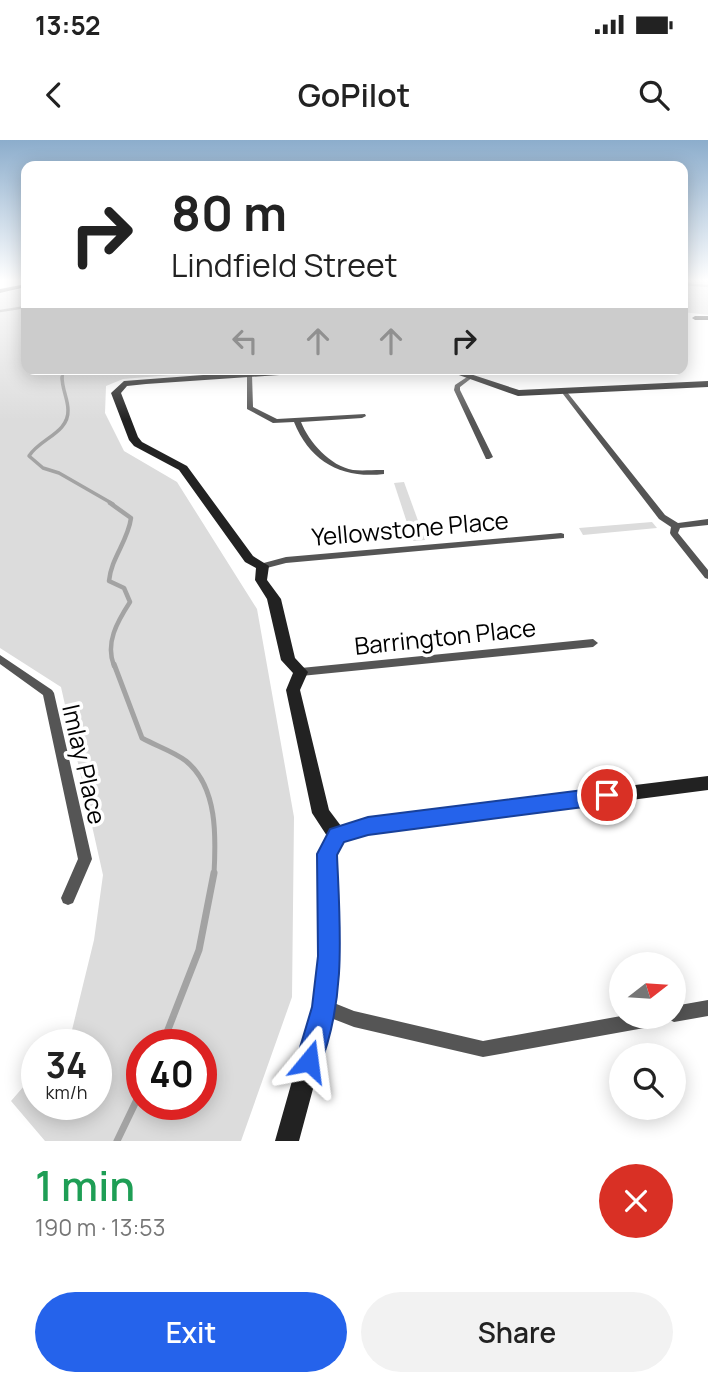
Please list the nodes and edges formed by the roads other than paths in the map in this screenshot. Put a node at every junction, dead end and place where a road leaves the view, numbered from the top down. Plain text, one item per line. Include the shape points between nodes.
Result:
1 (235, 375) edge
2 (248, 375) edge
3 (464, 375) edge
4 (470, 377) junction
5 (708, 384) edge
6 (565, 393) junction
7 (362, 416) dead end
8 (297, 421) junction
9 (489, 457) dead end
10 (381, 472) dead end
11 (708, 522) edge
12 (676, 526) junction
13 (561, 536) dead end
14 (263, 566) junction
15 (708, 576) edge
16 (593, 643) dead end
17 (0, 659) edge
18 (301, 672) junction
19 (708, 783) edge
20 (337, 835) junction
21 (68, 898) dead end
22 (324, 1007) junction
23 (708, 1008) edge
24 (686, 1012) edge
25 (609, 1026) edge
26 (287, 1141) edge

1 - 14 street via 131,383 116,393 138,444 183,468 249,559
2 - 8 street via 249,408 276,421
3 - 4 street
4 - 6 street via 518,393
4 - 9 street via 457,390
5 - 6 street
6 - 12 street via 662,517
7 - 8 street
8 - 10 street via 299,430 334,466
11 - 12 street
12 - 15 street via 674,533
13 - 14 street, Yellowstone Place via 286,559
14 - 18 street via 261,580 274,599 288,660
16 - 18 street, Barrington Place
17 - 21 street, Imlay Place via 48,693 85,859
18 - 20 street via 293,690 296,704 321,813
19 - 20 street via 368,826
20 - 22 street via 327,854 329,956
22 - 25 street via 354,1019 482,1049
22 - 26 street
23 - 24 street

